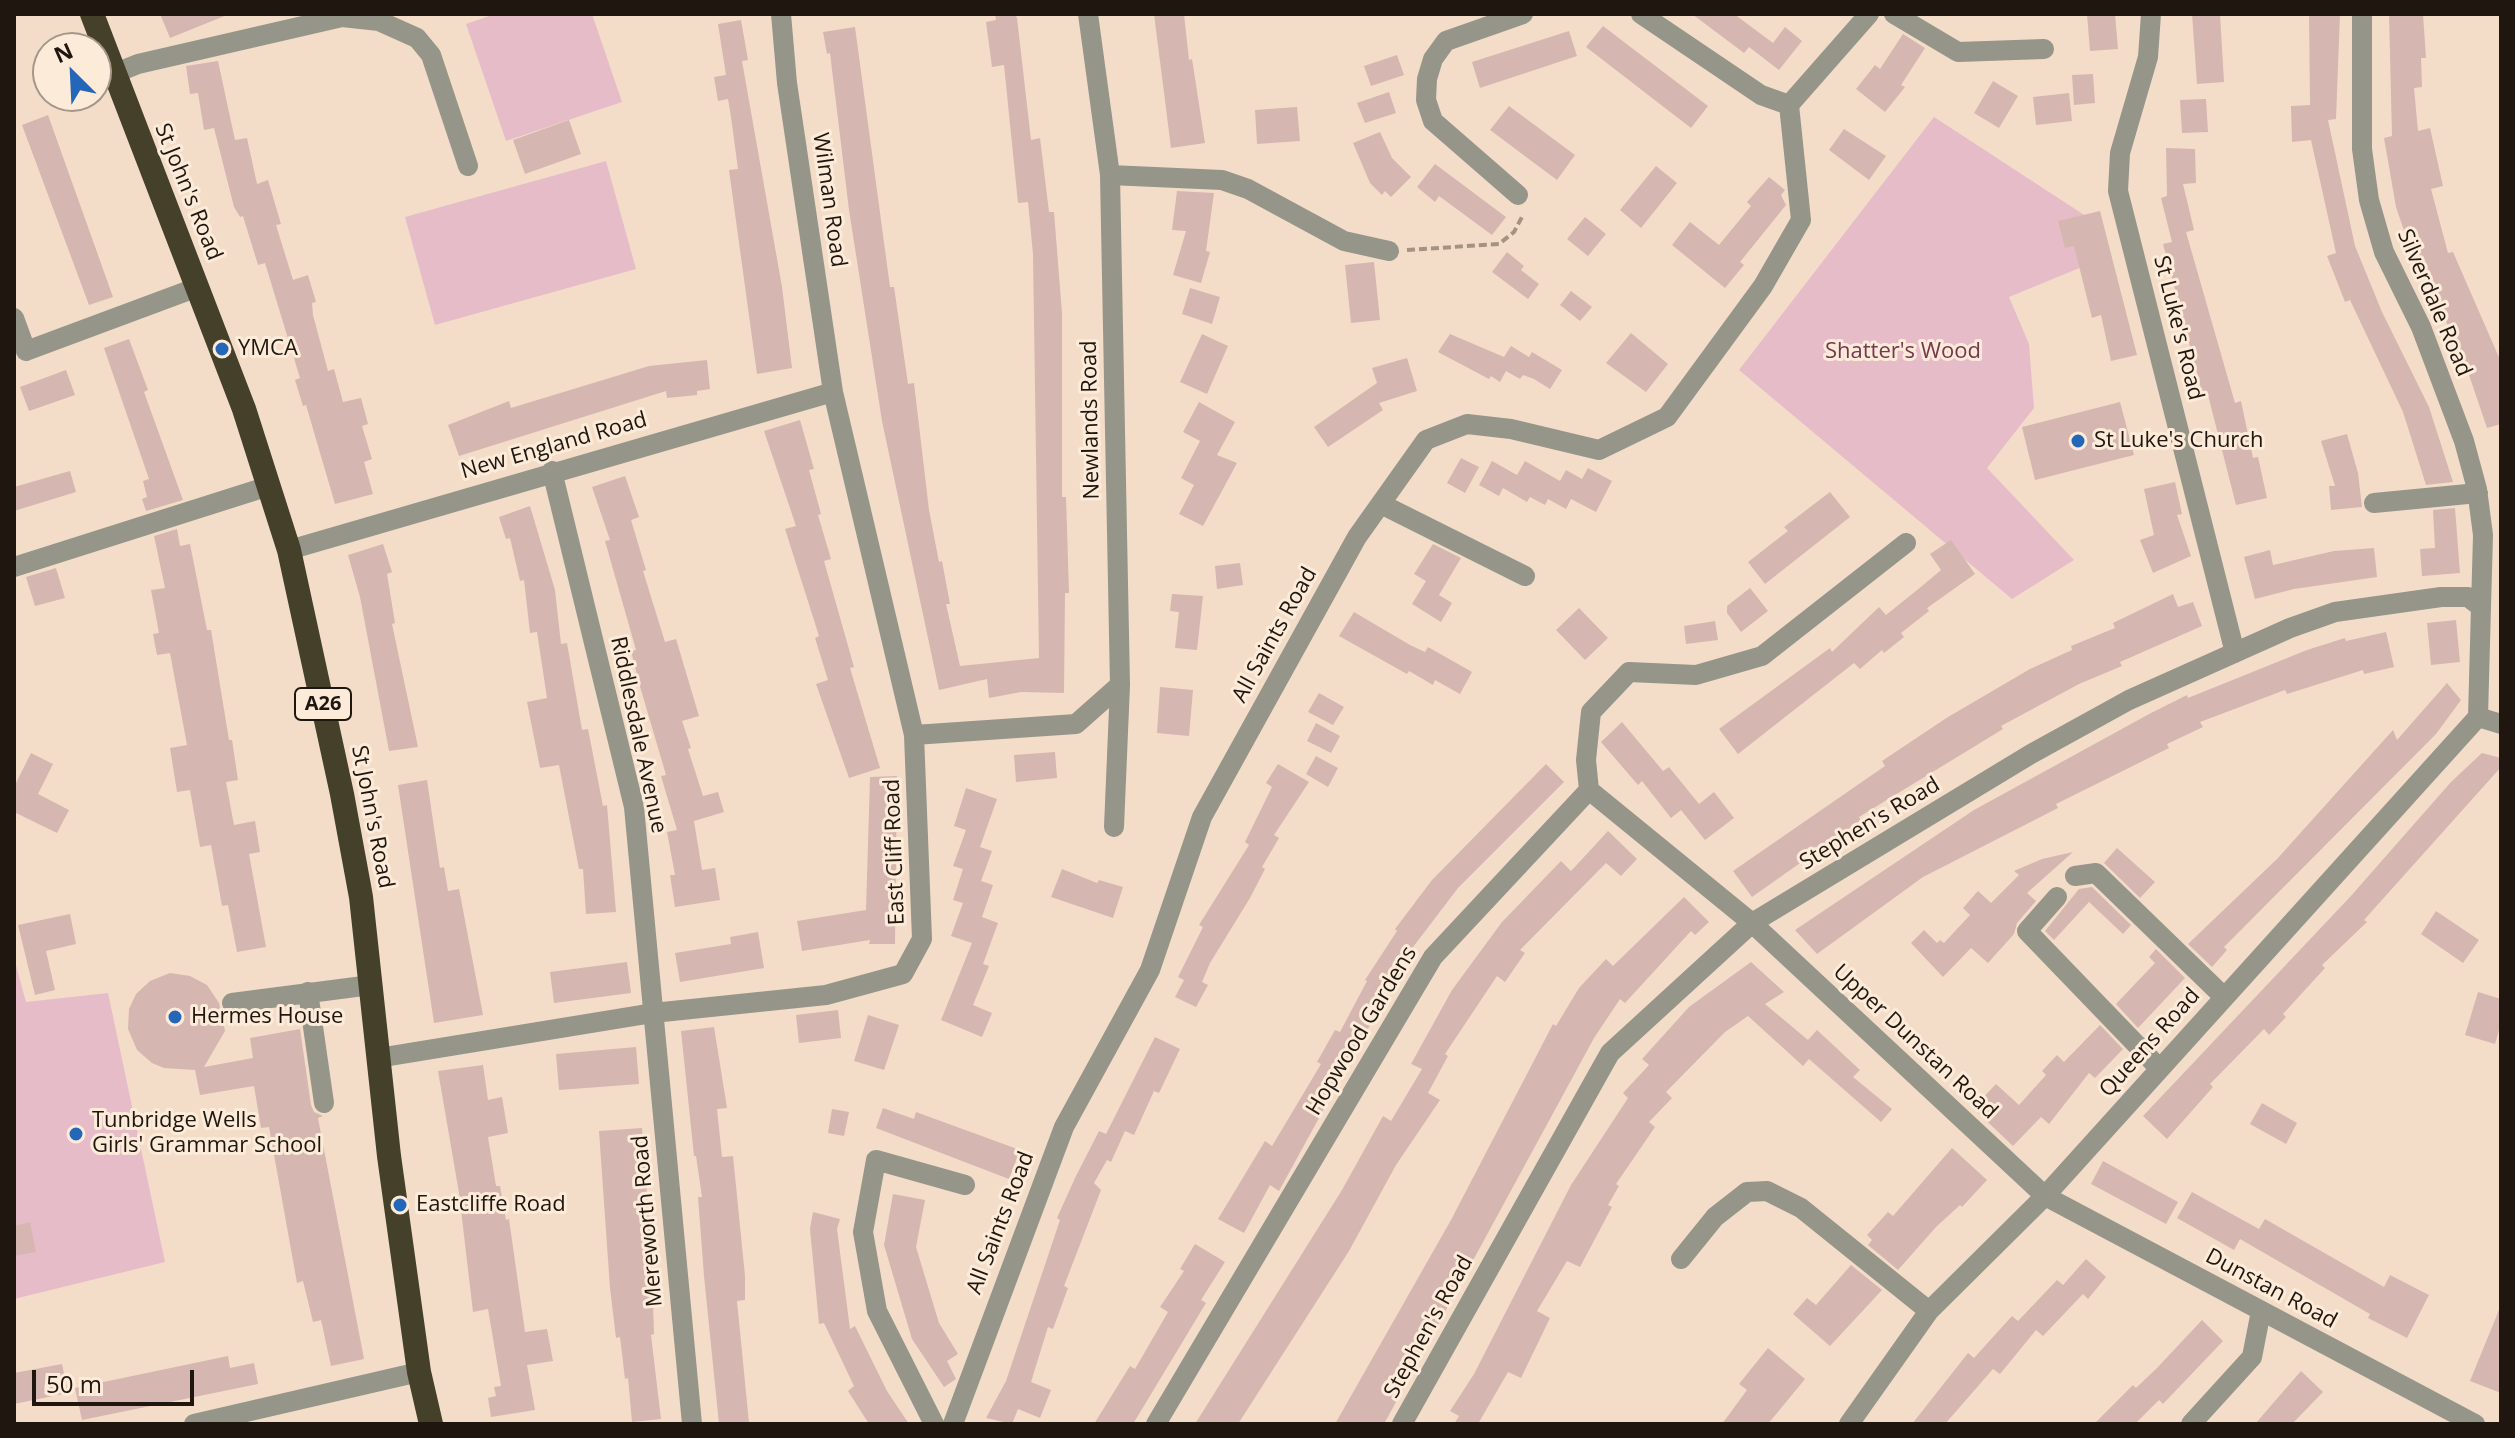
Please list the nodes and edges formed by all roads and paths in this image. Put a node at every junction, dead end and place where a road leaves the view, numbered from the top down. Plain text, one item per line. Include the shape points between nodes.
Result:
1 (92, 14) edge
2 (781, 14) edge
3 (1088, 14) edge
4 (1523, 14) edge
5 (1641, 14) edge
6 (1869, 14) edge
7 (1894, 14) edge
8 (2151, 14) edge
9 (2362, 14) edge
10 (2044, 49) dead end
11 (113, 74) junction
12 (1789, 105) junction
13 (468, 166) dead end
14 (1110, 175) junction
15 (1518, 195) joint
16 (1389, 251) joint
17 (198, 287) junction
18 (14, 318) edge
19 (833, 392) junction
20 (552, 471) junction
21 (269, 486) junction
22 (2478, 493) junction
23 (2374, 503) dead end
24 (1381, 504) junction
25 (1906, 543) dead end
26 (289, 550) junction
27 (14, 567) edge
28 (1525, 576) dead end
29 (2481, 607) junction
30 (2235, 653) junction
31 (1120, 685) junction
32 (2478, 717) junction
33 (2501, 724) edge
34 (914, 735) junction
35 (1589, 790) junction
36 (1114, 827) dead end
37 (2075, 876) dead end
38 (2057, 897) dead end
39 (1752, 923) junction
40 (371, 985) junction
41 (308, 992) junction
42 (2224, 997) junction
43 (232, 1003) dead end
44 (653, 1013) junction
45 (378, 1058) junction
46 (2160, 1069) junction
47 (324, 1103) dead end
48 (965, 1185) dead end
49 (2045, 1196) junction
50 (1681, 1259) dead end
51 (1929, 1311) junction
52 (2261, 1311) junction
53 (419, 1372) junction
54 (194, 1424) edge
55 (431, 1424) edge
56 (692, 1424) edge
57 (934, 1424) edge
58 (953, 1424) edge
59 (1156, 1424) edge
60 (1402, 1424) edge
61 (1849, 1424) edge
62 (2191, 1424) edge
63 (2473, 1424) edge

1 - 11 highway, St John's Road / A26
2 - 19 street, Wilman Road
3 - 14 street, Newlands Road
4 - 15 street via 1446,41 1433,59 1426,100 1433,121
5 - 12 street via 1761,95
6 - 12 street
7 - 10 street via 1958,52
8 - 30 street, St Luke's Road via 2148,57 2120,153 2118,191
9 - 22 street, Silverdale Road via 2362,149 2369,200 2384,252 2421,327 2464,441
11 - 13 street via 342,17 379,21 417,38 431,55
11 - 17 highway, St John's Road / A26
12 - 24 street, All Saints Road via 1801,220 1763,286 1667,417 1599,450 1467,424 1426,440
14 - 16 street via 1222,180 1344,241
14 - 31 street, Newlands Road
15 - 16 path via 1526,211 1514,232 1499,244
17 - 18 street via 26,351
17 - 21 highway, St John's Road / A26
19 - 20 street, New England Road
19 - 34 street, East Cliff Road
20 - 26 street, New England Road
20 - 44 street, Riddlesdale Avenue via 634,807
21 - 26 highway, St John's Road / A26
21 - 27 street
22 - 23 street
22 - 29 street, Silverdale Road
24 - 28 street
24 - 58 street, All Saints Road via 1357,537 1202,817 1150,970 1064,1127
25 - 35 street via 1762,656 1696,675 1629,672 1591,712
26 - 40 highway, St John's Road / A26 via 342,794
29 - 30 street, Stephen's Road via 2468,597 2441,597 2335,612
29 - 32 street
30 - 39 street, Stephen's Road via 2129,700 2031,754
31 - 34 street via 1076,724
31 - 36 street, Newlands Road
32 - 33 street
32 - 42 street, Queens Road
34 - 44 street, East Cliff Road via 922,939 903,974 826,995
35 - 39 street
35 - 59 street, Hopwood Gardens via 1433,957
37 - 42 street via 2096,873
38 - 46 street via 2027,931
39 - 49 street, Upper Dunstan Road
39 - 60 street, Stephen's Road via 1610,1053
40 - 41 street
40 - 45 highway, St John's Road / A26
41 - 43 street
41 - 47 street
42 - 46 street, Queens Road
44 - 45 street, East Cliff Road
44 - 56 street, Mereworth Road
45 - 53 highway, St John's Road / A26
46 - 49 street, Queens Road
48 - 57 street via 876,1160 863,1232 877,1311
49 - 51 street, Queens Road
49 - 52 street, Dunstan Road
50 - 51 street via 1715,1217 1747,1192 1767,1191 1801,1208
51 - 61 street, Queens Road
52 - 62 street via 2252,1357
52 - 63 street, Dunstan Road
53 - 54 street
53 - 55 highway, St John's Road / A26

